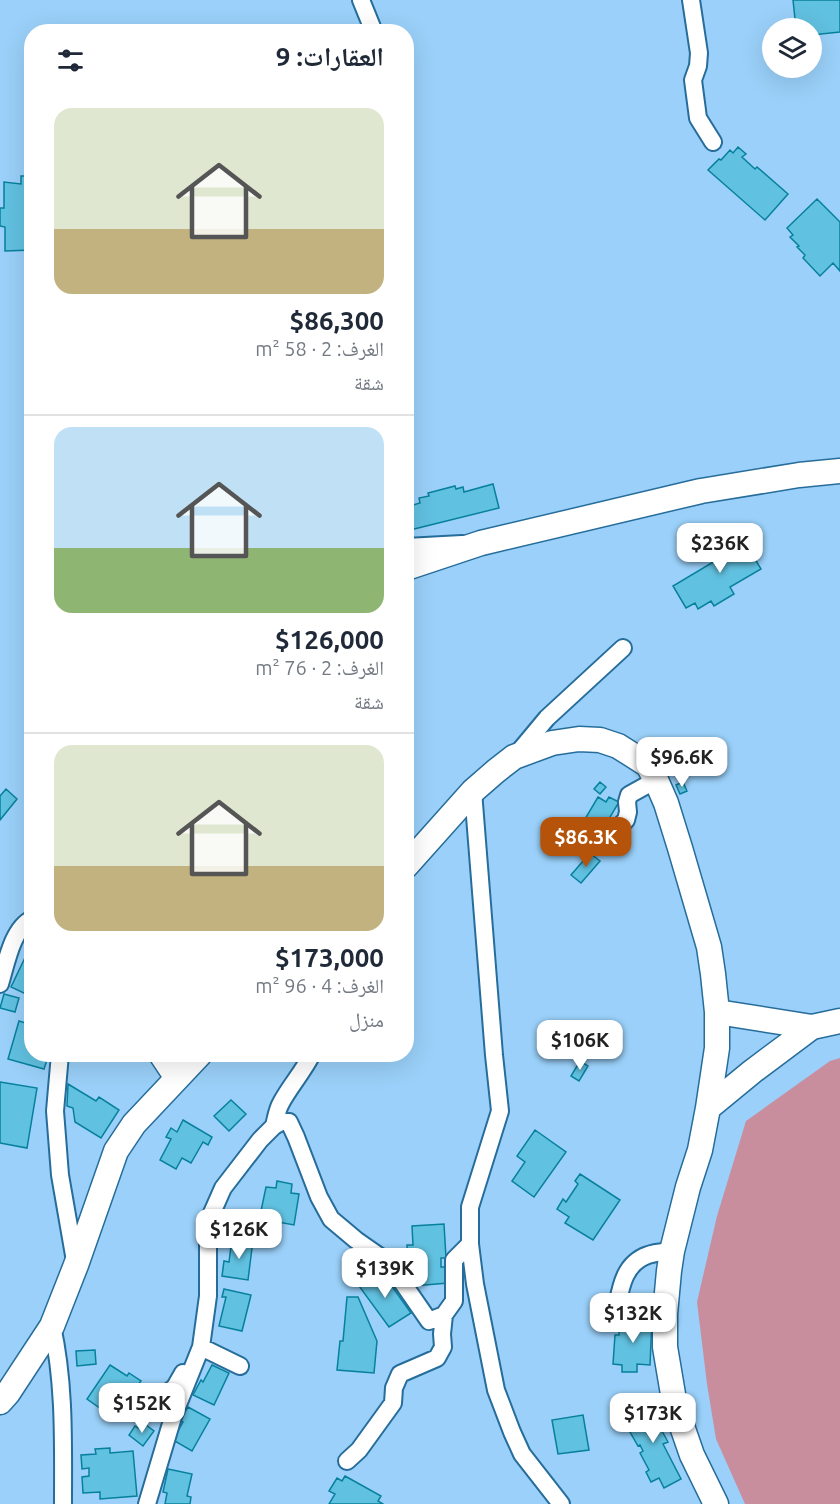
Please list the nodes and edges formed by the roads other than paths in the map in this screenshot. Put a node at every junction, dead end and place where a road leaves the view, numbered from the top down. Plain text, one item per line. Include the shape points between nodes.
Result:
1 (361, 0) edge
2 (691, 0) edge
3 (371, 24) edge
4 (712, 142) dead end
5 (840, 471) edge
6 (481, 543) junction
7 (414, 547) edge
8 (414, 565) edge
9 (623, 648) dead end
10 (514, 757) junction
11 (656, 780) junction
12 (473, 791) junction
13 (605, 840) dead end
14 (414, 857) edge
15 (24, 924) edge
16 (0, 984) edge
17 (717, 1012) junction
18 (840, 1022) edge
19 (812, 1027) junction
20 (59, 1062) edge
21 (166, 1062) edge
22 (192, 1062) edge
23 (308, 1062) edge
24 (177, 1078) junction
25 (708, 1107) junction
26 (274, 1126) junction
27 (208, 1231) junction
28 (231, 1233) dead end
29 (470, 1244) junction
30 (672, 1251) junction
31 (76, 1265) junction
32 (617, 1306) dead end
33 (444, 1315) junction
34 (52, 1326) junction
35 (202, 1343) junction
36 (240, 1366) dead end
37 (0, 1402) edge
38 (150, 1407) dead end
39 (347, 1461) dead end
40 (63, 1504) edge
41 (147, 1504) edge
42 (561, 1504) edge
43 (716, 1504) edge

1 - 3 street
2 - 4 street via 699,53 693,80 698,118
5 - 6 street via 701,491
6 - 7 street
6 - 8 street
9 - 10 street via 547,718
10 - 11 street via 552,743 600,740 634,755 648,765
10 - 12 street
11 - 13 street via 629,795 626,820
11 - 17 street via 709,947
12 - 14 street
12 - 29 street via 500,1111 470,1207
15 - 16 street via 15,937
17 - 19 street
17 - 25 street via 717,1048
18 - 19 street
19 - 25 street
20 - 31 street via 55,1111 60,1175
21 - 24 street
22 - 24 street
23 - 26 street via 279,1106
24 - 31 street via 134,1124 116,1151
25 - 30 street
26 - 27 street via 224,1188 208,1222
26 - 33 street via 289,1122 331,1219 389,1263 429,1322
27 - 28 street
27 - 35 street via 208,1296
29 - 33 street via 454,1260 454,1301
29 - 42 street via 496,1390 522,1454
30 - 32 street via 649,1254 636,1261 622,1281
30 - 43 street via 665,1347 675,1406 692,1455
31 - 34 street
33 - 39 street via 443,1347 437,1358 400,1374 393,1403
34 - 37 street
34 - 40 street via 61,1378
35 - 36 street
35 - 38 street via 175,1387
35 - 41 street via 173,1418

